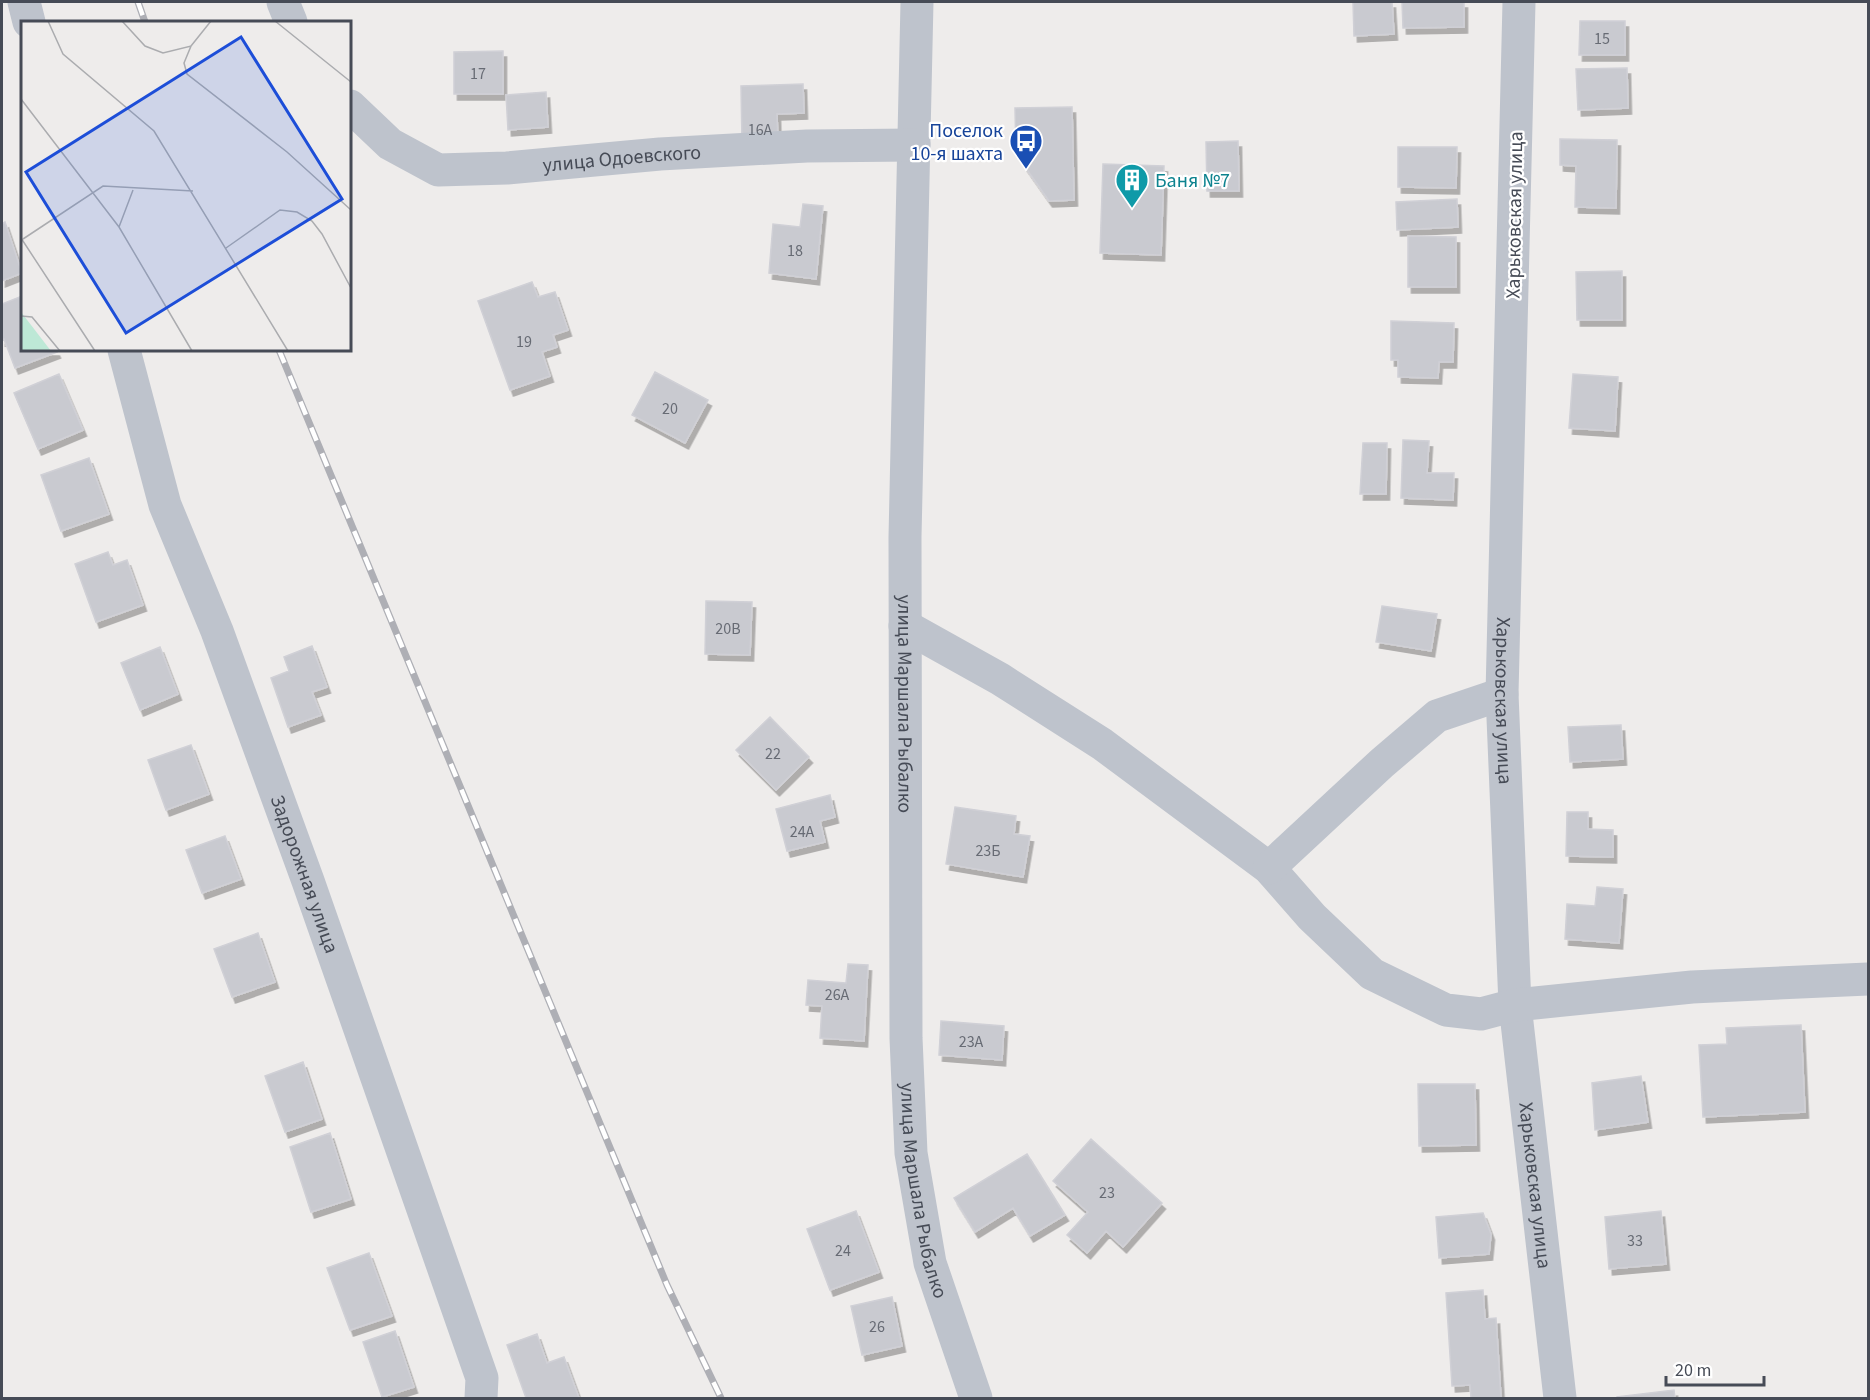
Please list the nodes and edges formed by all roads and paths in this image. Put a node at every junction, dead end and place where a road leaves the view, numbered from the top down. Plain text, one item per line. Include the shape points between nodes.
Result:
1 (24, 2) edge
2 (283, 2) edge
3 (917, 2) edge
4 (1519, 2) edge
5 (29, 21) edge
6 (291, 21) edge
7 (351, 107) edge
8 (914, 145) junction
9 (124, 351) edge
10 (905, 626) junction
11 (1502, 694) junction
12 (1269, 868) junction
13 (1869, 979) edge
14 (1515, 1005) junction
15 (481, 1398) edge
16 (976, 1398) edge
17 (1560, 1398) edge

1 - 5 street
2 - 6 street
3 - 8 street, улица Маршала Рыбалко
4 - 11 street, Харьковская улица
7 - 8 street, улица Одоевского via 390,144 438,170 807,146
8 - 10 street, улица Маршала Рыбалко
9 - 15 street, Задорожная улица via 165,505 217,631 308,881 482,1378
10 - 12 street via 1000,679 1102,744
10 - 16 street, улица Маршала Рыбалко via 906,1038 911,1153 930,1263
11 - 12 street via 1437,716
11 - 14 street, Харьковская улица
12 - 14 street via 1312,917 1372,974 1446,1010 1481,1014
13 - 14 street via 1692,987
14 - 17 street, Харьковская улица

